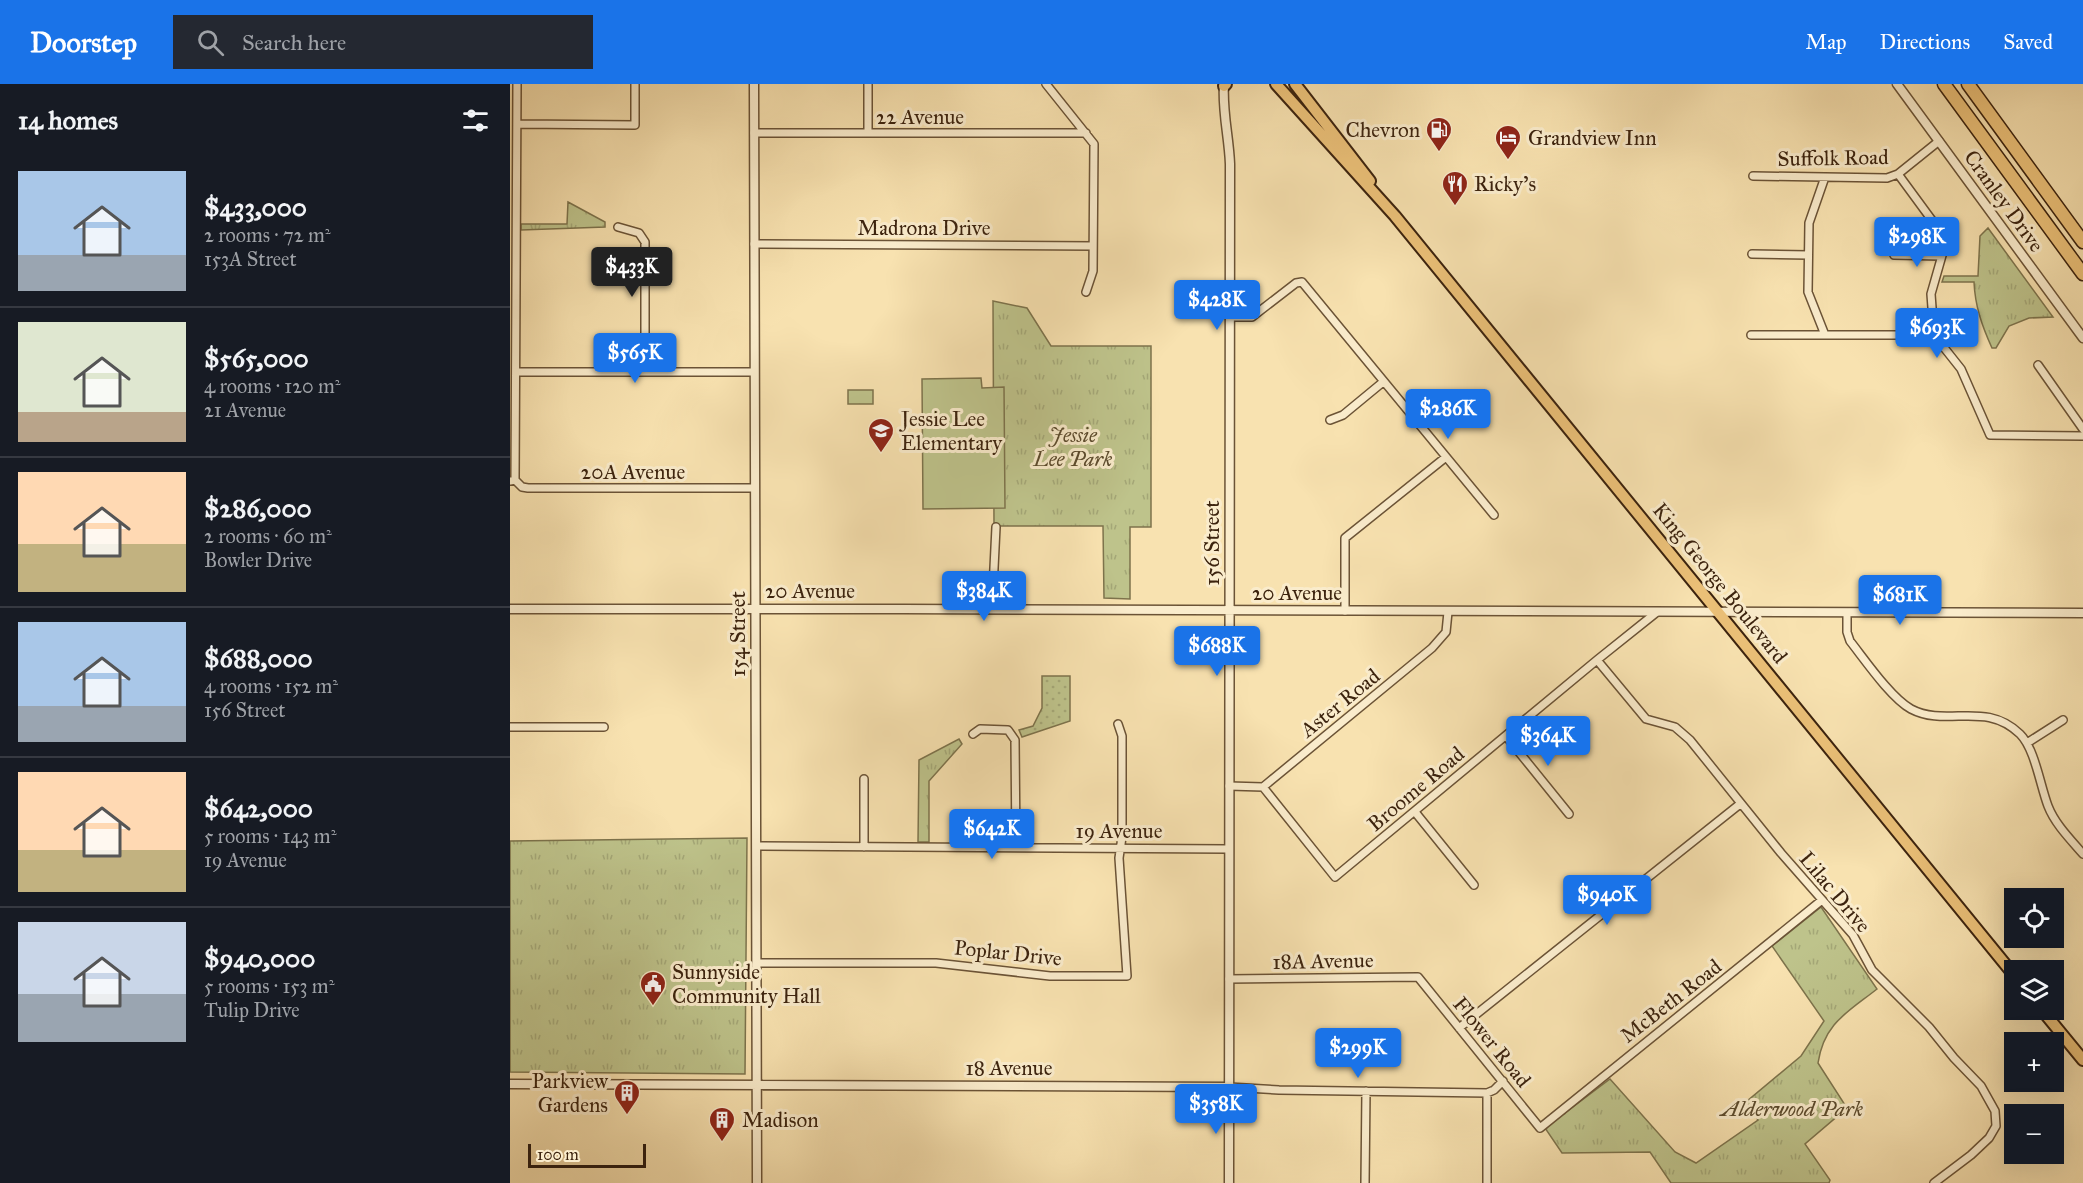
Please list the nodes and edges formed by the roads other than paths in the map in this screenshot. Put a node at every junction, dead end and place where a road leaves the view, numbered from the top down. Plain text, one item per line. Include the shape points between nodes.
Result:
1 (516, 84) edge
2 (635, 84) edge
3 (754, 84) edge
4 (868, 84) edge
5 (1046, 84) edge
6 (1276, 84) edge
7 (1295, 84) edge
8 (1897, 84) edge
9 (1944, 84) edge
10 (1968, 84) edge
11 (1225, 85) edge
12 (516, 124) junction
13 (754, 133) junction
14 (868, 133) junction
15 (1086, 134) junction
16 (1939, 141) junction
17 (1898, 174) junction
18 (1753, 176) dead end
19 (1825, 177) junction
20 (1395, 216) junction
21 (513, 221) edge
22 (618, 227) dead end
23 (2083, 242) edge
24 (754, 244) junction
25 (1093, 246) junction
26 (1752, 254) dead end
27 (1808, 255) junction
28 (1894, 255) dead end
29 (1941, 256) junction
30 (2083, 274) edge
31 (1086, 292) dead end
32 (1230, 317) junction
33 (512, 322) edge
34 (1934, 334) junction
35 (1751, 335) dead end
36 (1825, 335) junction
37 (2083, 338) edge
38 (2038, 365) dead end
39 (645, 371) junction
40 (516, 372) junction
41 (754, 372) junction
42 (1383, 382) junction
43 (1330, 420) dead end
44 (2083, 429) edge
45 (2083, 436) edge
46 (1446, 457) junction
47 (513, 480) edge
48 (754, 489) junction
49 (1494, 515) dead end
50 (996, 527) dead end
51 (510, 609) edge
52 (756, 609) junction
53 (992, 609) junction
54 (1230, 611) junction
55 (1345, 611) junction
56 (1448, 612) junction
57 (1657, 612) junction
58 (1718, 612) junction
59 (1847, 613) junction
60 (2083, 613) edge
61 (1597, 660) junction
62 (2063, 720) dead end
63 (1118, 724) dead end
64 (510, 727) edge
65 (604, 728) dead end
66 (973, 734) dead end
67 (1506, 736) junction
68 (2027, 743) junction
69 (864, 778) dead end
70 (1229, 786) junction
71 (1263, 787) junction
72 (1740, 804) junction
73 (1415, 812) junction
74 (1569, 814) dead end
75 (757, 846) junction
76 (864, 847) junction
77 (1016, 847) junction
78 (1120, 848) junction
79 (1228, 849) junction
80 (2083, 854) edge
81 (1474, 885) dead end
82 (1822, 900) junction
83 (757, 963) junction
84 (2004, 963) edge
85 (1418, 977) joint
86 (1229, 979) junction
87 (2050, 1020) edge
88 (1459, 1028) junction
89 (2083, 1060) edge
90 (1503, 1082) junction
91 (510, 1084) edge
92 (757, 1085) junction
93 (1229, 1087) junction
94 (1366, 1091) junction
95 (1487, 1093) junction
96 (1540, 1128) joint
97 (757, 1183) edge
98 (1229, 1183) edge
99 (1365, 1183) edge
100 (1487, 1183) edge
101 (1934, 1183) edge

1 - 12 street
2 - 12 street via 635,125
3 - 13 street, 154 Street
4 - 14 street
5 - 15 street
6 - 20 main road, King George Boulevard
7 - 20 main road, King George Boulevard
8 - 16 street, Cranley Drive
9 - 30 highway
10 - 23 highway
11 - 32 street, 156 Street via 1223,101 1230,164
12 - 21 street
13 - 14 street, 22 Avenue
13 - 24 street, 154 Street
14 - 15 street, 22 Avenue
15 - 25 street via 1094,144
16 - 17 street, Suffolk Road
16 - 37 street, Cranley Drive
17 - 19 street, Suffolk Road via 1887,178
17 - 29 street via 1945,238
18 - 19 street, Suffolk Road
19 - 27 street via 1809,224
20 - 58 main road, King George Boulevard
21 - 33 street
22 - 39 street via 639,233 645,242
24 - 25 street, Madrona Drive
24 - 41 street, 154 Street
25 - 31 street via 1093,271
26 - 27 street
27 - 36 street via 1808,292
28 - 29 street
29 - 34 street via 1931,294
32 - 42 street via 1252,317 1302,282
32 - 54 street, 156 Street
33 - 40 street
34 - 36 street
34 - 45 street via 1961,369 1990,435
35 - 36 street
38 - 44 street
39 - 40 street
39 - 41 street
40 - 47 street
41 - 48 street, 154 Street
42 - 43 street
42 - 46 street
46 - 49 street
46 - 55 street via 1345,538
47 - 48 street, 20A Avenue via 528,488
48 - 52 street, 154 Street
50 - 53 street
51 - 52 street, 20 Avenue
52 - 53 street, 20 Avenue
52 - 75 street, 154 Street
53 - 54 street, 20 Avenue
54 - 55 street, 20 Avenue
54 - 70 street, 156 Street
55 - 56 street, 20 Avenue
56 - 57 street, 20 Avenue
56 - 71 street, Aster Road via 1446,632 1432,648
57 - 58 street, 20 Avenue
57 - 61 street, Broome Road
58 - 59 street, 20 Avenue
58 - 84 main road, King George Boulevard
59 - 60 street, 20 Avenue
59 - 68 street via 1850,641 1899,701 1928,715 1985,715 2010,726
61 - 67 street, Broome Road
61 - 72 street, Lilac Drive via 1646,718 1675,727 1690,740
62 - 68 street
63 - 78 street via 1122,736
64 - 65 street
66 - 77 street via 980,729 1008,730 1016,740
67 - 73 street, Broome Road
67 - 74 street
68 - 80 street via 2049,808
69 - 76 street
70 - 71 street
70 - 79 street, 156 Street
71 - 73 street, Broome Road via 1335,877
72 - 82 street, Lilac Drive
72 - 88 street
73 - 81 street
75 - 76 street, 19 Avenue
75 - 83 street, 154 Street
76 - 77 street, 19 Avenue
77 - 78 street, 19 Avenue
78 - 79 street, 19 Avenue
78 - 83 street, Poplar Drive via 1127,976 1050,976 936,963
79 - 86 street, 156 Street
82 - 96 street, McBeth Road
82 - 101 street, Lilac Drive via 1853,935 1872,970 1981,1086 1995,1111 1996,1126 1989,1138
83 - 92 street, 154 Street
85 - 86 street, 18A Avenue
85 - 88 street, Flower Road
86 - 93 street, 156 Street
87 - 89 main road
88 - 90 street, Flower Road
90 - 95 street
90 - 96 street, Flower Road
91 - 92 street, 18 Avenue
92 - 93 street, 18 Avenue
92 - 97 street, 154 Street
93 - 94 street, 18 Avenue
93 - 98 street, 156 Street
94 - 95 street, 18 Avenue
94 - 99 street
95 - 100 street

